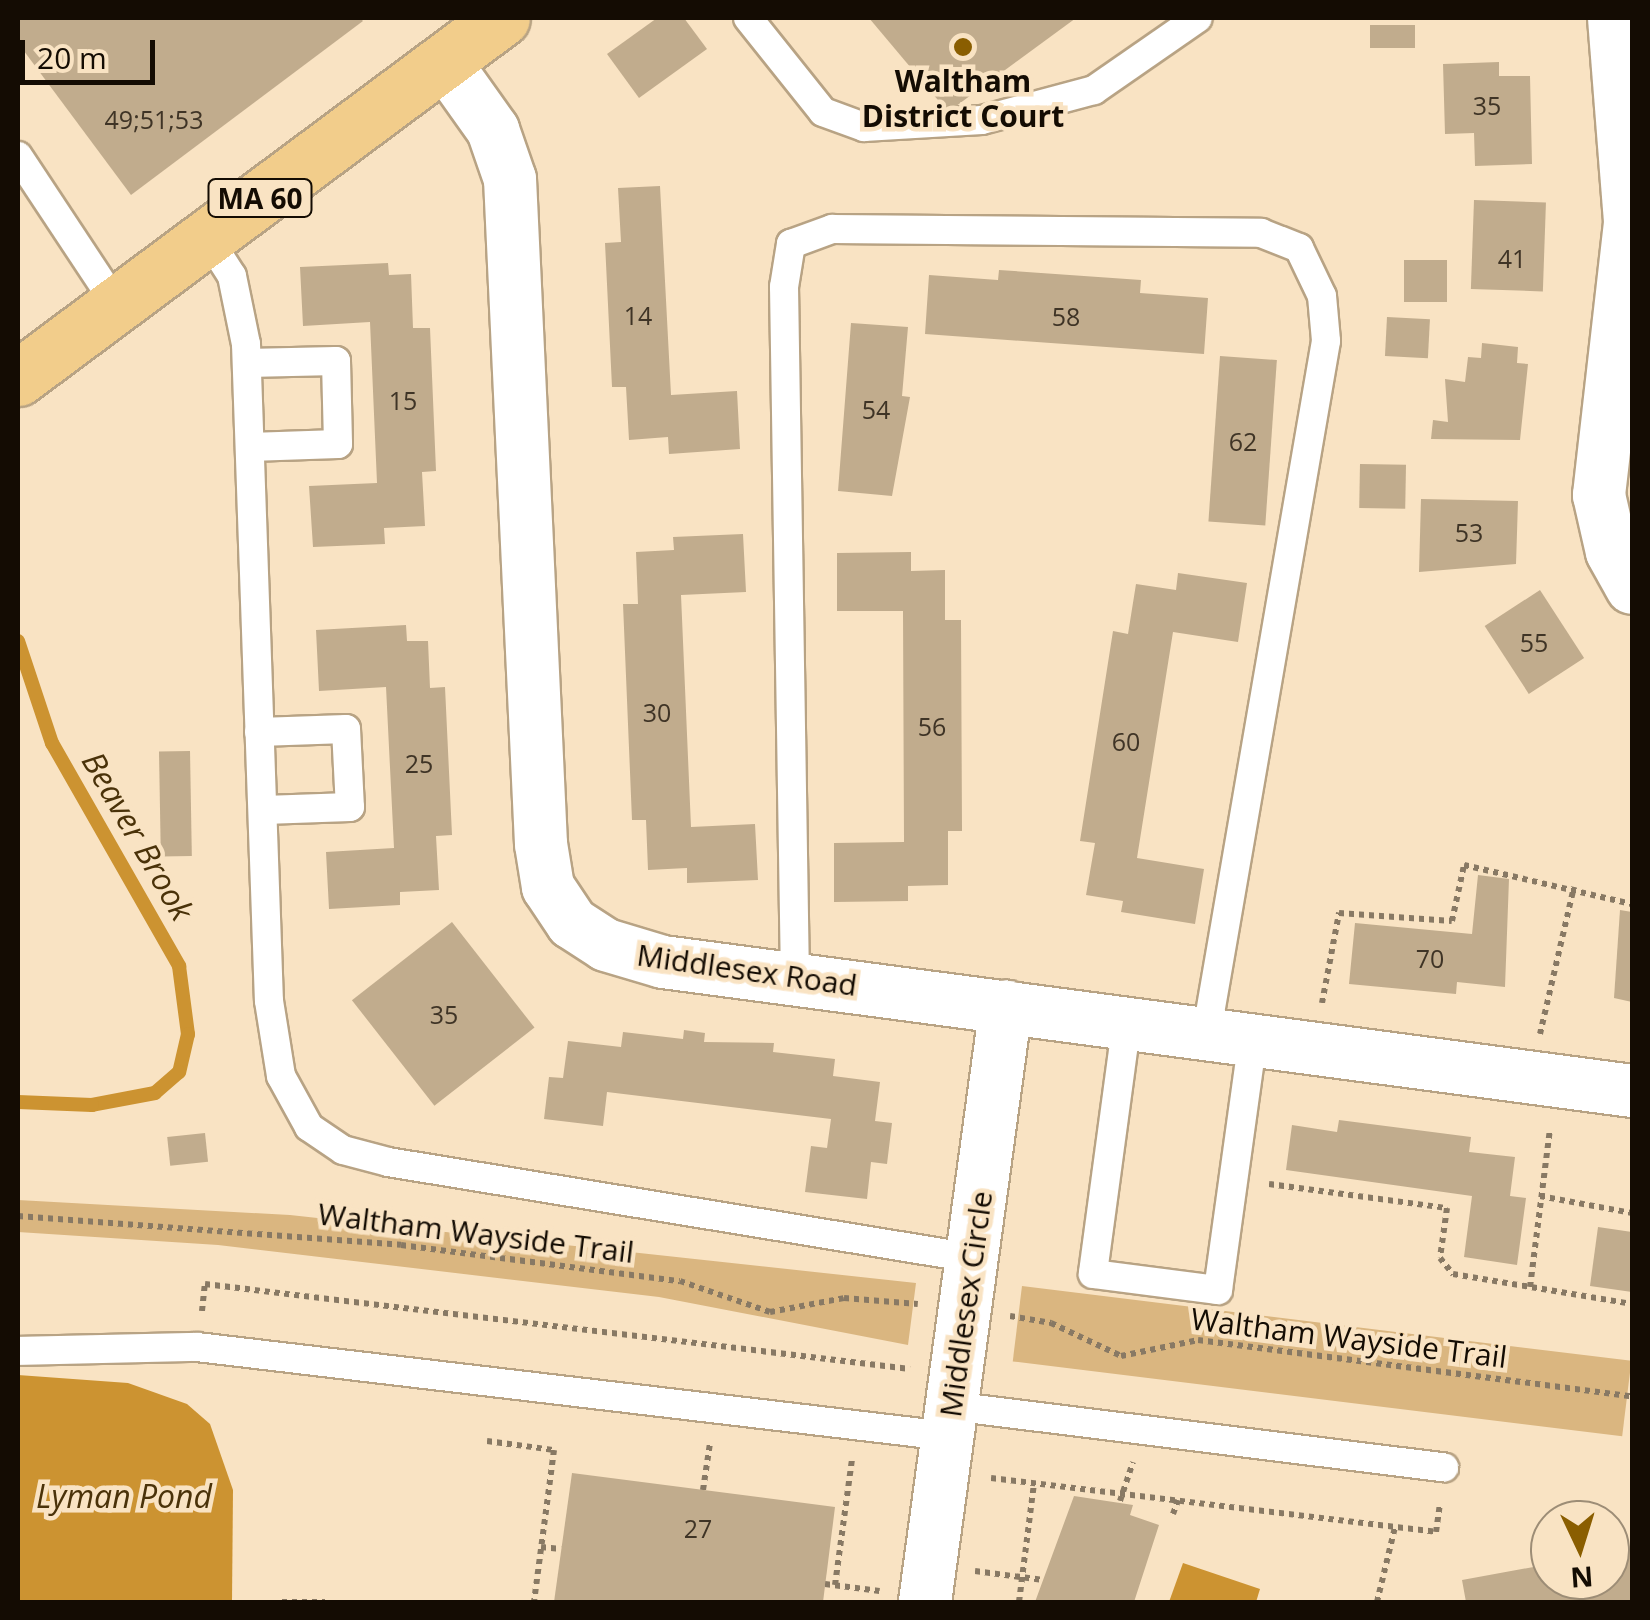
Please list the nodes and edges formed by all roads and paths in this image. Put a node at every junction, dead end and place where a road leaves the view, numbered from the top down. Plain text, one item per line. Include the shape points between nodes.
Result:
1 (502, 18) edge
2 (748, 18) edge
3 (1198, 18) edge
4 (1614, 18) edge
5 (444, 61) junction
6 (18, 156) edge
7 (207, 237) junction
8 (116, 304) junction
9 (246, 363) junction
10 (18, 378) edge
11 (250, 447) junction
12 (1632, 588) edge
13 (259, 732) junction
14 (264, 810) junction
15 (1574, 888) junction
16 (1632, 904) edge
17 (795, 978) junction
18 (1006, 1006) junction
19 (1320, 1013) dead end
20 (1127, 1021) junction
21 (1230, 1034) junction
22 (1538, 1040) dead end
23 (1632, 1092) edge
24 (1552, 1120) dead end
25 (1263, 1170) dead end
26 (1540, 1196) junction
27 (1632, 1213) edge
28 (18, 1216) edge
29 (972, 1258) junction
30 (1530, 1287) junction
31 (1632, 1304) edge
32 (921, 1305) dead end
33 (1011, 1316) dead end
34 (197, 1347) junction
35 (18, 1351) edge
36 (910, 1369) dead end
37 (1632, 1396) edge
38 (715, 1407) junction
39 (950, 1421) junction
40 (856, 1424) junction
41 (487, 1441) dead end
42 (1444, 1467) joint
43 (989, 1478) dead end
44 (1034, 1484) junction
45 (704, 1490) dead end
46 (1178, 1500) junction
47 (1173, 1514) dead end
48 (1396, 1527) junction
49 (541, 1547) junction
50 (562, 1550) dead end
51 (1022, 1577) junction
52 (1043, 1580) dead end
53 (927, 1584) edge
54 (835, 1586) dead end
55 (282, 1602) edge
56 (325, 1602) edge
57 (534, 1602) edge
58 (1019, 1602) edge
59 (1376, 1602) edge

1 - 5 main road, MA 60
2 - 3 lane via 809,98 847,125 965,122 1094,90
4 - 12 street via 1630,223 1599,494 1612,552
5 - 7 main road, MA 60
5 - 17 street, Middlesex Road via 492,130 510,179 548,887 572,923 621,952
6 - 8 lane
7 - 8 main road, MA 60
7 - 9 lane via 238,296
8 - 10 main road, MA 60
9 - 11 lane
9 - 11 lane via 336,360 338,444
11 - 13 lane
13 - 14 lane
13 - 14 lane via 346,729 350,806
14 - 29 lane via 276,1057 298,1111 325,1141 388,1162
15 - 16 path
15 - 19 path via 1464,865 1452,922 1339,913
15 - 22 path
17 - 18 street, Middlesex Road
17 - 21 lane via 784,288 790,244 832,229 1261,233 1300,248 1322,296 1326,341
18 - 20 street, Middlesex Road
18 - 29 street, Middlesex Circle
20 - 21 street, Middlesex Road
20 - 21 lane via 1093,1274 1218,1290
21 - 23 street, Middlesex Road
24 - 26 path
25 - 30 path via 1274,1187 1447,1208 1446,1269
26 - 27 path
26 - 30 path
28 - 32 path, Waltham Wayside Trail via 401,1245 680,1281 770,1312 844,1298
29 - 39 street, Middlesex Circle
30 - 31 path
33 - 37 path, Waltham Wayside Trail via 1051,1322 1120,1356 1198,1340
34 - 35 lane
34 - 36 path via 205,1284
34 - 38 lane
38 - 40 lane
38 - 45 path
39 - 40 lane
39 - 42 lane
39 - 53 street, Middlesex Circle
40 - 54 path
41 - 49 path via 554,1450
42 - 48 path via 1436,1532
43 - 44 path
44 - 46 path
44 - 51 path
46 - 47 path
46 - 48 path
48 - 59 path
49 - 50 path
49 - 57 path
51 - 52 path
51 - 53 path
51 - 58 path
55 - 56 path

